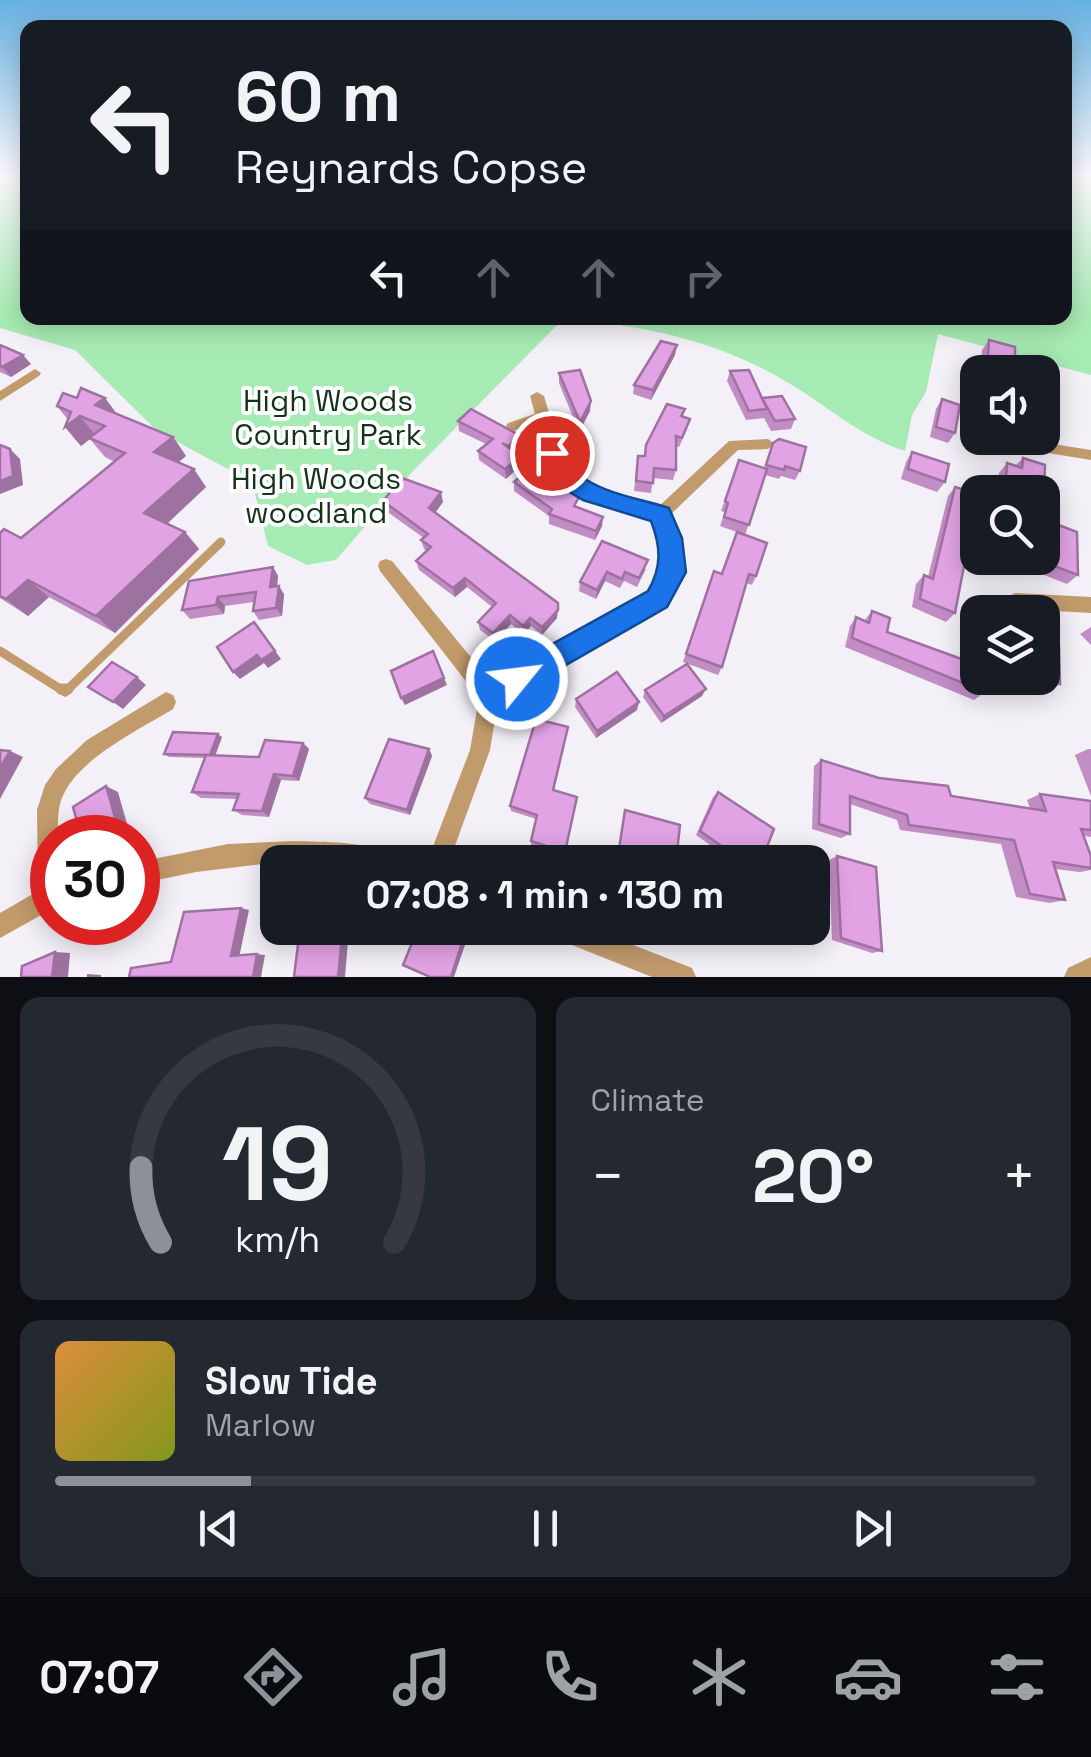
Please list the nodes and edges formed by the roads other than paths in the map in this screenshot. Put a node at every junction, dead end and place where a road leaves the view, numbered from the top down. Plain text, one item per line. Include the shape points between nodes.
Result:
1 (35, 373) dead end
2 (536, 396) dead end
3 (0, 397) edge
4 (542, 418) junction
5 (512, 426) edge
6 (768, 444) edge
7 (1060, 450) edge
8 (1091, 455) edge
9 (660, 515) junction
10 (221, 542) dead end
11 (386, 566) dead end
12 (1060, 603) edge
13 (1091, 605) edge
14 (0, 651) edge
15 (489, 695) junction
16 (166, 702) dead end
17 (48, 815) edge
18 (444, 845) edge
19 (260, 854) edge
20 (160, 866) edge
21 (30, 909) edge
22 (0, 926) edge
23 (604, 945) edge
24 (1091, 970) edge
25 (684, 977) edge
26 (1077, 977) edge

1 - 3 street
2 - 4 street
4 - 5 street
4 - 9 street via 570,482
6 - 9 street via 729,439
7 - 8 street
9 - 15 street via 673,572 658,599
10 - 14 lane via 65,692
11 - 15 street via 402,599
12 - 13 street
15 - 18 street via 480,750
16 - 17 street via 78,758 61,778
19 - 20 street
21 - 22 street
23 - 25 street
24 - 26 street

